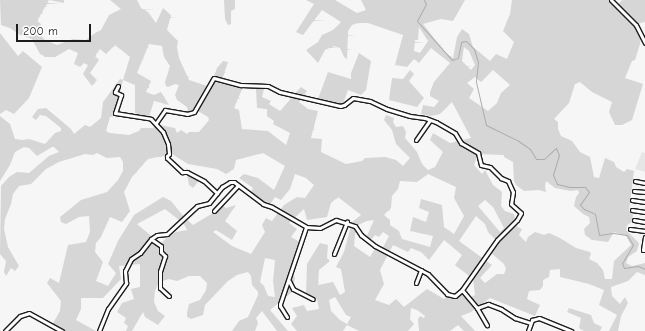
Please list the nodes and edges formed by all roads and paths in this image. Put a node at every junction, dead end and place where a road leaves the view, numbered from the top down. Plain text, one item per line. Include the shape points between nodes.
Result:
1 (611, 0) edge
2 (645, 44) edge
3 (118, 86) dead end
4 (430, 120) junction
5 (156, 123) junction
6 (416, 140) dead end
7 (635, 181) dead end
8 (645, 183) edge
9 (238, 185) junction
10 (634, 190) dead end
11 (645, 192) edge
12 (217, 193) junction
13 (632, 200) dead end
14 (645, 202) edge
15 (632, 210) dead end
16 (214, 211) dead end
17 (645, 212) edge
18 (634, 220) dead end
19 (347, 222) junction
20 (645, 222) edge
21 (306, 227) junction
22 (630, 229) dead end
23 (645, 231) edge
24 (151, 239) junction
25 (645, 239) edge
26 (645, 250) edge
27 (334, 254) dead end
28 (422, 270) junction
29 (289, 282) junction
30 (416, 283) dead end
31 (462, 290) junction
32 (169, 296) dead end
33 (313, 299) dead end
34 (477, 308) junction
35 (287, 317) dead end
36 (530, 323) junction
37 (487, 325) dead end
38 (5, 331) edge
39 (62, 331) edge
40 (100, 331) edge
41 (528, 331) edge
42 (571, 331) edge

1 - 2 street via 636,25
3 - 5 street via 114,92 121,95 116,113 151,118
4 - 5 street via 357,98 351,98 340,106 280,92 268,86 214,78 194,112 187,114 166,110
4 - 6 street
4 - 31 street via 455,133 461,143 478,153 481,165 490,167 508,181 513,192 511,204 521,213 497,240
5 - 12 street via 168,144 168,158 182,172 204,181
7 - 8 street
9 - 12 street via 230,182
9 - 16 street
9 - 21 street via 263,204 272,206
10 - 11 street
12 - 24 street via 209,203 197,206 168,234 157,235
13 - 14 street
15 - 17 street
18 - 20 street
19 - 21 street via 336,220 320,228
19 - 27 street
19 - 28 street via 375,246
21 - 29 street
22 - 23 street
24 - 32 street via 162,246 161,252 165,256 160,271 160,288
24 - 40 street via 140,253 127,263 126,283 108,309
25 - 26 street
28 - 30 street
28 - 31 street via 447,294 454,296
29 - 33 street via 293,289
29 - 35 street via 284,289 280,306
31 - 34 street
34 - 36 street via 488,304
34 - 37 street
36 - 41 street
36 - 42 street via 539,318
38 - 39 street via 20,316 29,312

